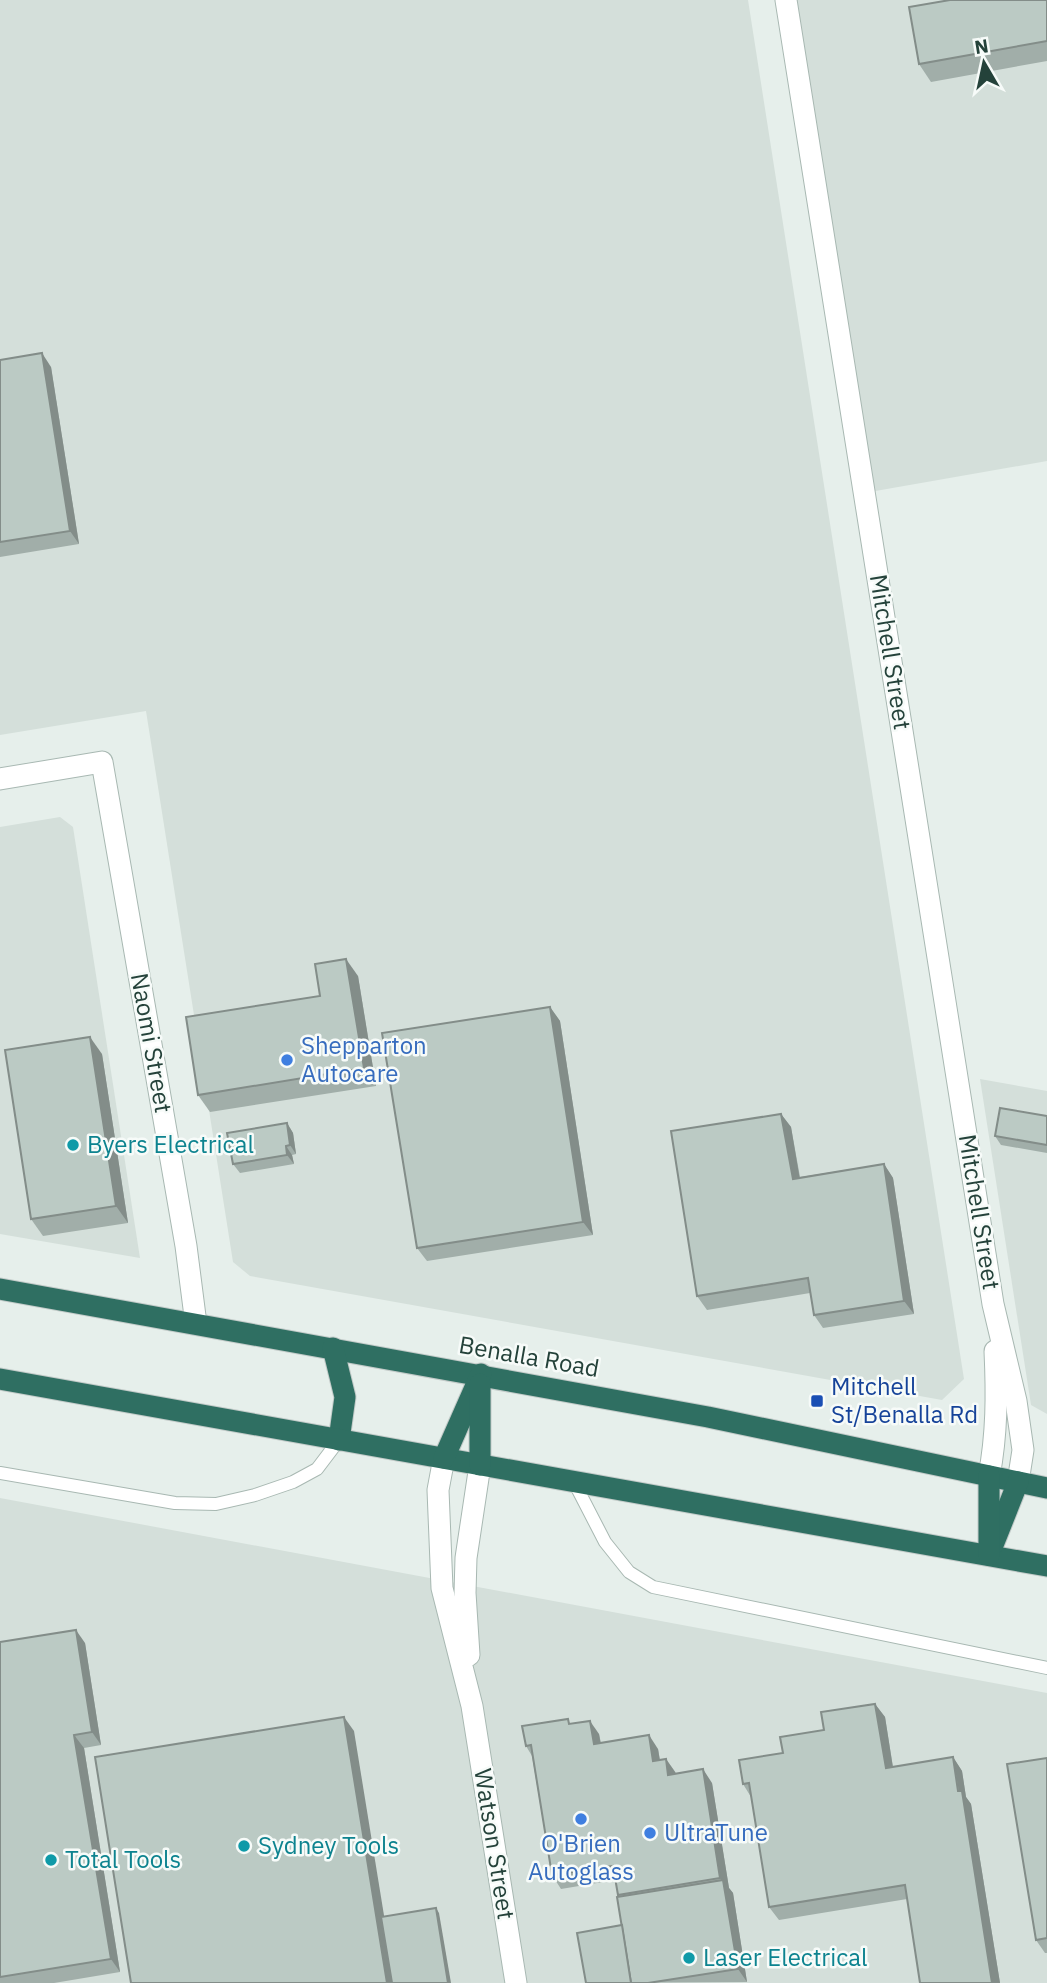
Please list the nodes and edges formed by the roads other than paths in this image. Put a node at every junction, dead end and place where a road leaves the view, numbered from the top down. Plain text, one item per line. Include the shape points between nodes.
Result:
1 (786, 0) edge
2 (0, 779) edge
3 (0, 1289) edge
4 (993, 1304) junction
5 (197, 1324) junction
6 (333, 1349) junction
7 (481, 1374) junction
8 (0, 1379) edge
9 (339, 1440) junction
10 (444, 1458) junction
11 (480, 1465) junction
12 (0, 1473) edge
13 (989, 1476) junction
14 (574, 1482) junction
15 (1018, 1482) junction
16 (1047, 1488) edge
17 (989, 1555) junction
18 (1047, 1566) edge
19 (1047, 1668) edge
20 (472, 1706) junction
21 (516, 1983) edge

1 - 4 street, Mitchell Street
2 - 5 street, Naomi Street via 102,762
3 - 5 highway, Benalla Road
4 - 13 street, Mitchell Street via 997,1407
4 - 15 street, Mitchell Street via 1023,1450
5 - 6 highway, Benalla Road
6 - 7 highway, Benalla Road
6 - 9 highway via 345,1397
7 - 10 highway
7 - 11 highway
7 - 13 highway, Benalla Road
8 - 9 highway
9 - 10 highway
9 - 12 lane via 317,1469 293,1482 216,1504 175,1503
10 - 11 highway
10 - 20 street, Watson Street via 438,1490 442,1588
11 - 14 highway
11 - 20 street, Watson Street via 466,1558
13 - 15 highway, Benalla Road
13 - 17 highway
14 - 17 highway
14 - 19 lane via 605,1542 629,1572 653,1587
15 - 16 highway, Benalla Road
15 - 17 highway
17 - 18 highway
20 - 21 street, Watson Street

